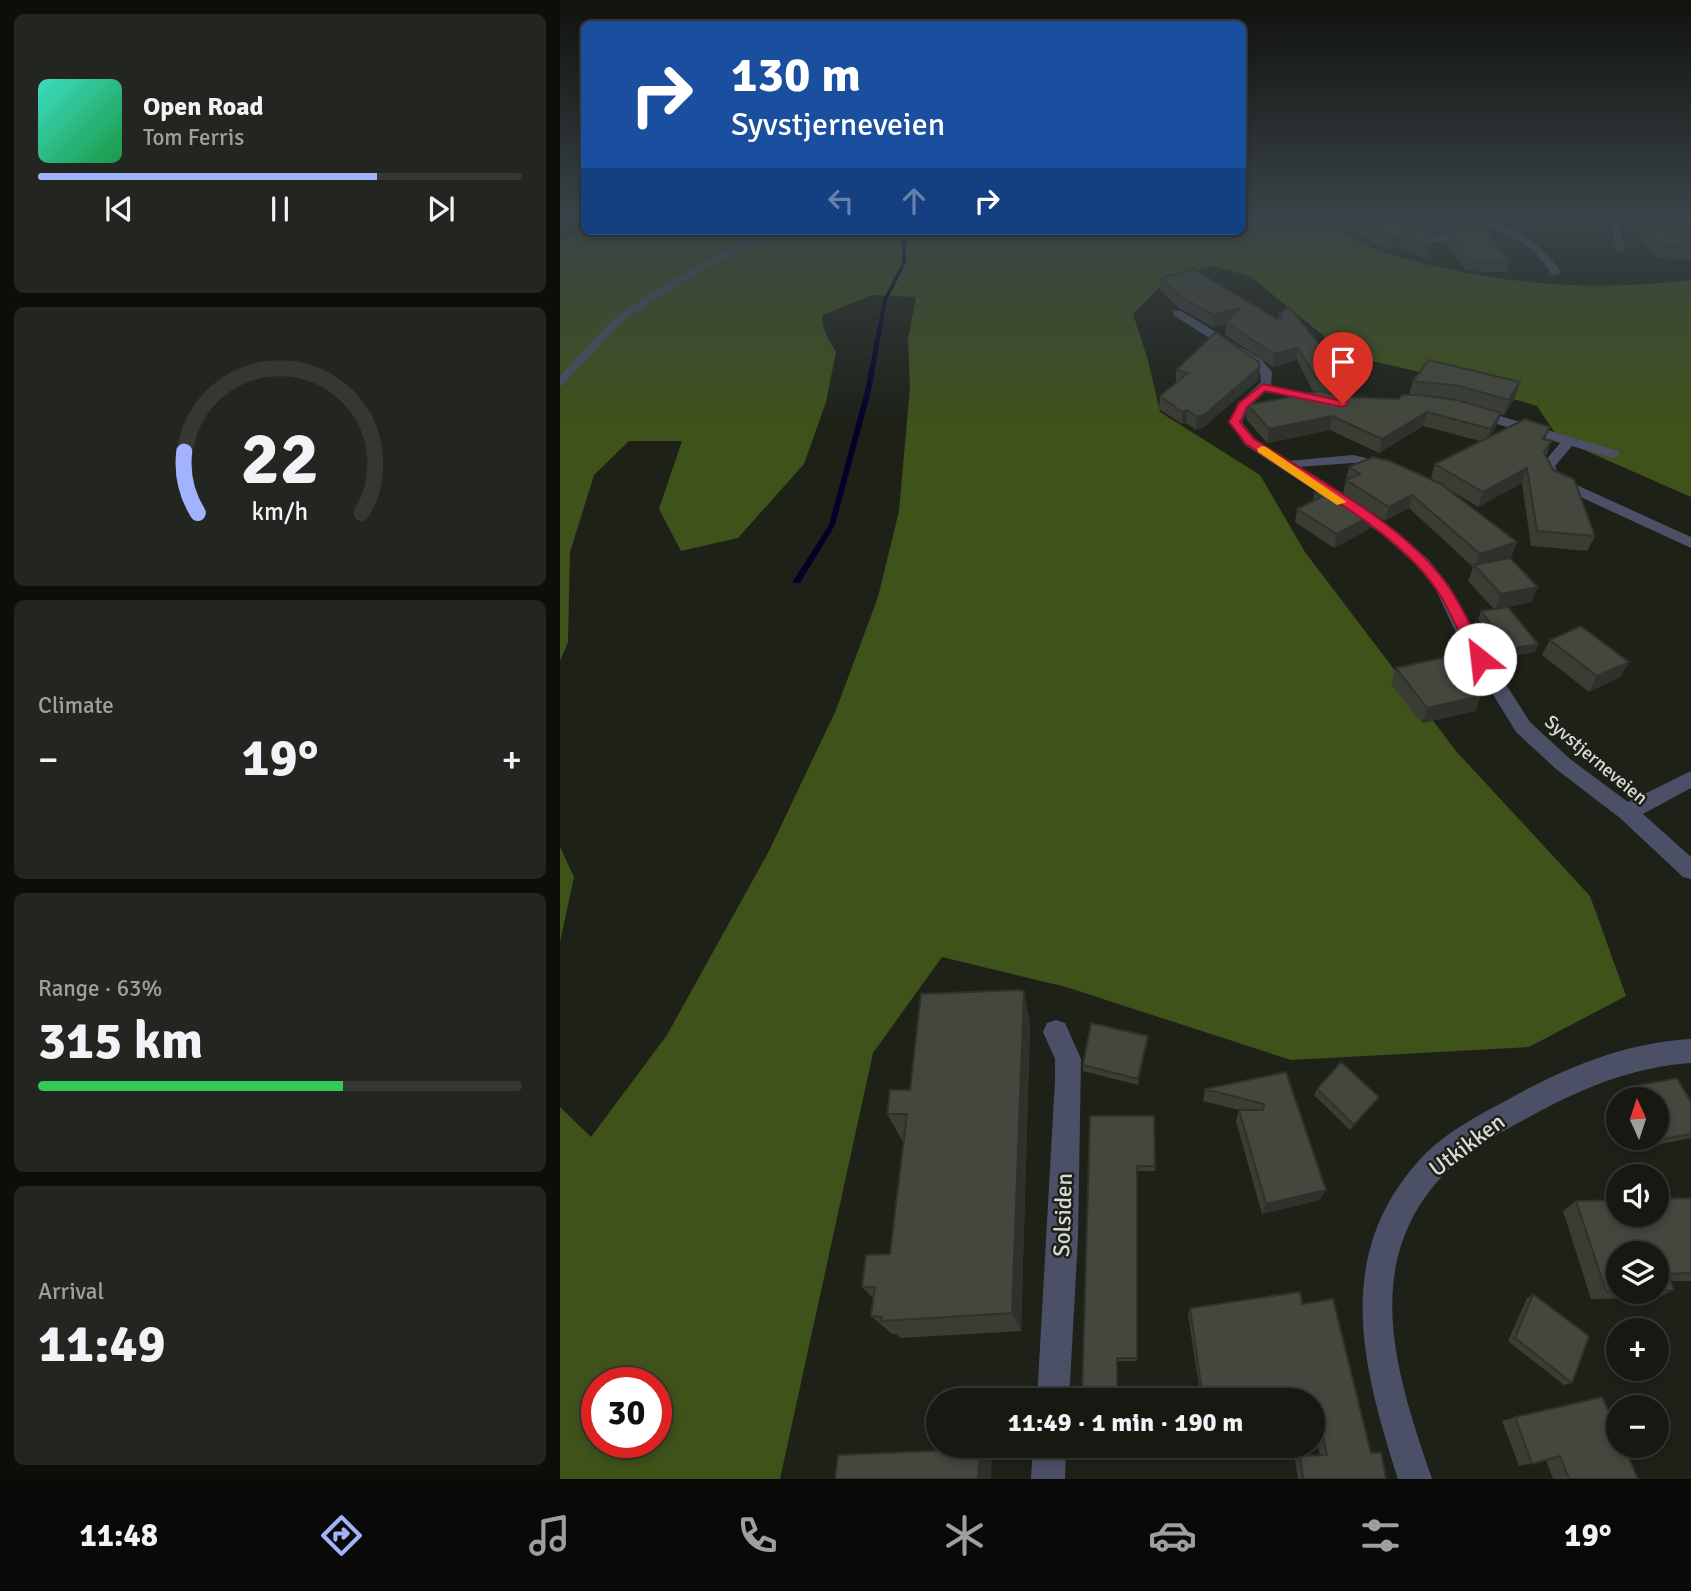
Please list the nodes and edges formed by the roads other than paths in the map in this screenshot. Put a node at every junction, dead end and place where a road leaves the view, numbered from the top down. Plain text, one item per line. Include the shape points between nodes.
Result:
1 (670, 286) edge
2 (1177, 313) dead end
3 (560, 383) edge
4 (1263, 387) junction
5 (1343, 404) edge
6 (1454, 407) edge
7 (1568, 442) junction
8 (1613, 454) dead end
9 (1289, 465) junction
10 (1406, 476) edge
11 (1691, 543) edge
12 (1691, 779) edge
13 (1627, 812) junction
14 (1691, 870) edge
15 (1056, 1032) dead end
16 (1691, 1051) edge
17 (1054, 1388) edge
18 (1049, 1458) edge
19 (1048, 1479) edge
20 (1415, 1479) edge

1 - 3 street via 622,316
2 - 4 street via 1258,363 1266,372
4 - 5 street
4 - 9 street, Syvstjerneveien via 1243,406 1235,422 1250,442
6 - 7 street
7 - 8 street
7 - 11 street via 1548,466 1553,479
9 - 10 street via 1350,458
9 - 13 street, Syvstjerneveien via 1388,532 1423,563 1442,587 1523,727
12 - 13 street
13 - 14 street, Syvstjerneveien
15 - 17 street, Solsiden via 1068,1059 1068,1080
16 - 20 street, Utkikken via 1606,1067 1535,1099 1438,1161 1410,1193 1381,1251 1374,1315 1387,1394
18 - 19 street

